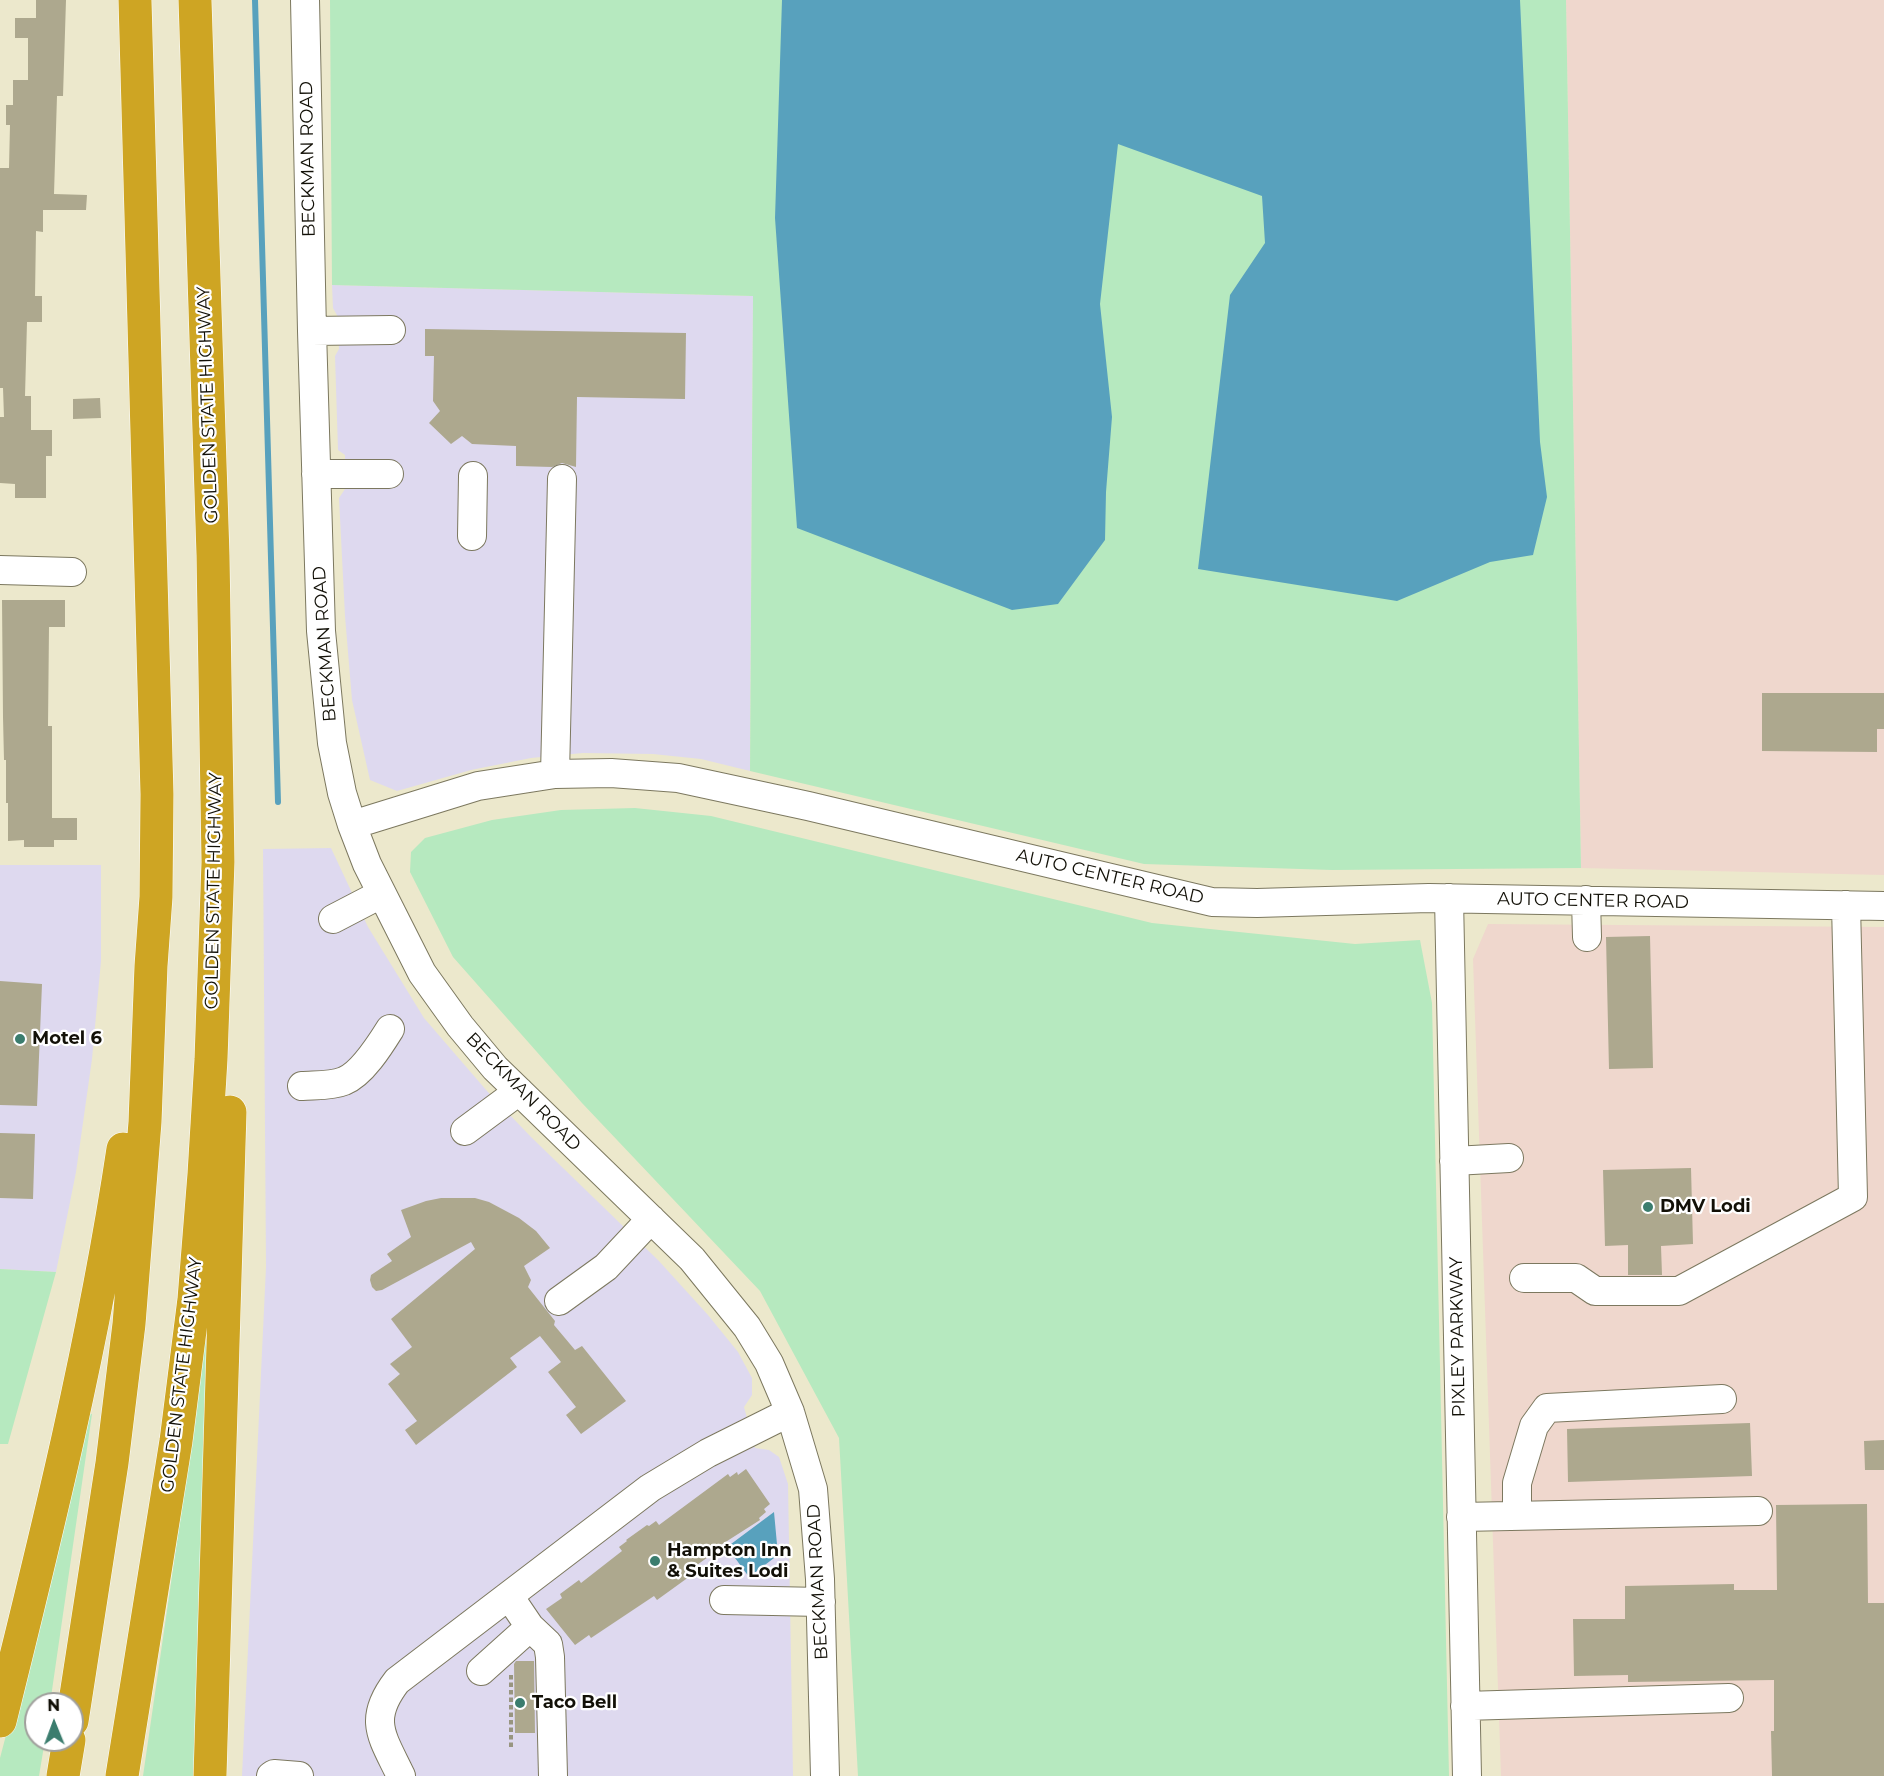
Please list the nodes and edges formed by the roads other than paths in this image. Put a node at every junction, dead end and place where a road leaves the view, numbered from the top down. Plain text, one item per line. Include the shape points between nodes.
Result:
1 (135, 0) edge
2 (195, 0) edge
3 (305, 0) edge
4 (391, 330) dead end
5 (312, 331) junction
6 (316, 474) junction
7 (388, 474) dead end
8 (473, 476) dead end
9 (562, 479) dead end
10 (472, 536) dead end
11 (0, 570) edge
12 (72, 572) dead end
13 (555, 774) junction
14 (352, 825) junction
15 (219, 861) junction
16 (381, 894) junction
17 (1449, 898) junction
18 (1586, 900) junction
19 (1846, 905) junction
20 (1884, 906) edge
21 (333, 919) dead end
22 (1587, 937) dead end
23 (151, 966) junction
24 (390, 1029) dead end
25 (302, 1086) dead end
26 (519, 1090) junction
27 (465, 1131) dead end
28 (1509, 1158) dead end
29 (1454, 1161) junction
30 (651, 1219) junction
31 (1524, 1278) dead end
32 (560, 1301) dead end
33 (1722, 1399) dead end
34 (790, 1412) junction
35 (1758, 1511) dead end
36 (1517, 1516) junction
37 (1461, 1517) junction
38 (509, 1596) junction
39 (724, 1600) dead end
40 (821, 1602) junction
41 (530, 1627) junction
42 (487, 1666) road end
43 (76, 1692) edge
44 (1729, 1698) dead end
45 (1465, 1706) junction
46 (0, 1721) edge
47 (67, 1752) edge
48 (63, 1776) edge
49 (122, 1776) edge
50 (210, 1776) edge
51 (271, 1776) edge
52 (299, 1776) edge
53 (401, 1776) edge
54 (553, 1776) edge
55 (825, 1776) edge
56 (1467, 1776) edge

1 - 23 highway via 157,794
2 - 15 highway, GOLDEN STATE HIGHWAY
3 - 5 street, BECKMAN ROAD
4 - 5 street
5 - 6 street, BECKMAN ROAD
6 - 7 street
6 - 14 street, BECKMAN ROAD via 326,695 342,793
8 - 10 street
9 - 13 street
11 - 12 street
13 - 14 street, AUTO CENTER ROAD via 478,786
13 - 17 street, AUTO CENTER ROAD via 678,778 1212,902
14 - 16 street, BECKMAN ROAD
15 - 49 highway, GOLDEN STATE HIGHWAY via 194,1299 176,1441
15 - 50 highway via 231,1080
16 - 21 street
16 - 26 street, BECKMAN ROAD via 429,981 460,1026
17 - 18 street, AUTO CENTER ROAD
17 - 29 street, PIXLEY PARKWAY
18 - 19 street, AUTO CENTER ROAD
18 - 22 street
19 - 20 street, AUTO CENTER ROAD
19 - 31 street via 1853,1197 1679,1291 1595,1292 1576,1278
23 - 43 highway via 145,1122 129,1324
23 - 46 highway via 114,1214 55,1501
24 - 25 street via 351,1077 343,1082
26 - 27 street
26 - 30 street, BECKMAN ROAD
28 - 29 street
29 - 37 street, PIXLEY PARKWAY
30 - 32 street via 606,1267
30 - 34 street, BECKMAN ROAD via 692,1259 747,1327 770,1363
33 - 36 street via 1547,1408 1534,1426 1517,1483
34 - 38 street via 708,1453 650,1488
34 - 40 street, BECKMAN ROAD via 813,1489
35 - 36 street
36 - 37 street
37 - 45 street, PIXLEY PARKWAY
38 - 41 street
38 - 53 street via 397,1681 385,1697 379,1716 382,1735
39 - 40 street
40 - 55 street, BECKMAN ROAD
41 - 42 street
41 - 54 street via 548,1644
44 - 45 street
45 - 56 street, PIXLEY PARKWAY
47 - 48 highway
51 - 52 street

